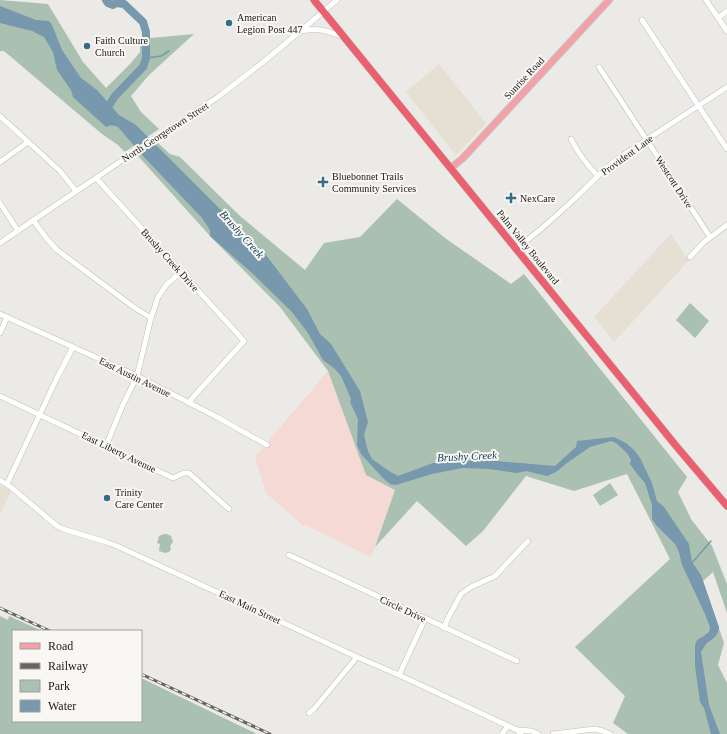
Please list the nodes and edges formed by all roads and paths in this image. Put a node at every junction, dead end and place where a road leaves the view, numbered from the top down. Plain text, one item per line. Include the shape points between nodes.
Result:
1 (314, 0) edge
2 (337, 0) edge
3 (609, 0) edge
4 (706, 0) edge
5 (727, 11) edge
6 (324, 12) junction
7 (718, 18) junction
8 (642, 20) dead end
9 (300, 31) junction
10 (727, 31) edge
11 (345, 38) junction
12 (598, 67) dead end
13 (727, 87) edge
14 (699, 106) junction
15 (0, 116) edge
16 (571, 139) dead end
17 (646, 140) junction
18 (28, 142) junction
19 (727, 149) edge
20 (0, 162) edge
21 (451, 168) junction
22 (598, 176) junction
23 (96, 178) junction
24 (76, 191) junction
25 (0, 203) edge
26 (33, 220) junction
27 (727, 226) edge
28 (18, 231) junction
29 (710, 237) junction
30 (0, 243) edge
31 (517, 248) junction
32 (690, 257) dead end
33 (181, 272) junction
34 (0, 314) edge
35 (7, 317) junction
36 (151, 318) junction
37 (0, 333) edge
38 (73, 347) junction
39 (137, 376) junction
40 (0, 396) edge
41 (189, 403) junction
42 (40, 415) junction
43 (267, 445) dead end
44 (106, 446) junction
45 (0, 480) edge
46 (7, 484) junction
47 (727, 506) edge
48 (229, 509) dead end
49 (528, 541) dead end
50 (289, 555) dead end
51 (425, 619) junction
52 (444, 628) junction
53 (357, 657) junction
54 (517, 661) dead end
55 (400, 675) junction
56 (309, 713) dead end
57 (508, 726) junction
58 (519, 732) edge
59 (502, 734) edge
60 (538, 734) edge
61 (553, 734) edge
62 (610, 734) edge

1 - 6 highway, Palm Valley Boulevard
2 - 6 street, North Georgetown Street
3 - 21 main road, Sunrise Road
4 - 7 street
5 - 7 street
6 - 9 street, North Georgetown Street
6 - 11 highway, Palm Valley Boulevard
7 - 10 street
8 - 14 street
9 - 11 street via 324,30
9 - 23 street, North Georgetown Street via 223,93
11 - 21 highway, Palm Valley Boulevard
12 - 17 street, Westcott Drive
13 - 14 street, Provident Lane
14 - 17 street, Provident Lane
14 - 19 street
15 - 18 street
16 - 22 street via 583,160
17 - 22 street, Provident Lane via 617,159
17 - 29 street, Westcott Drive
18 - 20 street
18 - 24 street via 60,171
21 - 31 highway, Palm Valley Boulevard
22 - 31 street, Provident Lane
23 - 24 street, North Georgetown Street
23 - 33 street, Brushy Creek Drive
24 - 26 street, North Georgetown Street
25 - 28 street
26 - 28 street, North Georgetown Street
26 - 36 street via 63,255
27 - 29 street
28 - 30 street, North Georgetown Street
29 - 32 street
31 - 47 highway, Palm Valley Boulevard
33 - 36 street via 162,290
33 - 41 street, Brushy Creek Drive via 244,341
34 - 35 street, East Austin Avenue
35 - 37 street
35 - 38 street, East Austin Avenue
36 - 39 street
38 - 39 street, East Austin Avenue
38 - 42 street
39 - 41 street, East Austin Avenue
39 - 44 street
40 - 42 street, East Liberty Avenue
41 - 43 street, East Austin Avenue
42 - 44 street, East Liberty Avenue
42 - 46 street
44 - 48 street, East Liberty Avenue via 173,478 189,473
45 - 46 street, East Main Street
46 - 53 street, East Main Street via 51,522 63,529 117,546
49 - 52 street via 495,576 461,594
50 - 51 street, Circle Drive
51 - 52 street, Circle Drive
51 - 55 street
52 - 54 street, Circle Drive
53 - 55 street, East Main Street
53 - 56 street
55 - 57 street, East Main Street
57 - 58 street, East Main Street
57 - 59 street
58 - 60 street, East Main Street via 532,731
61 - 62 street via 595,729

